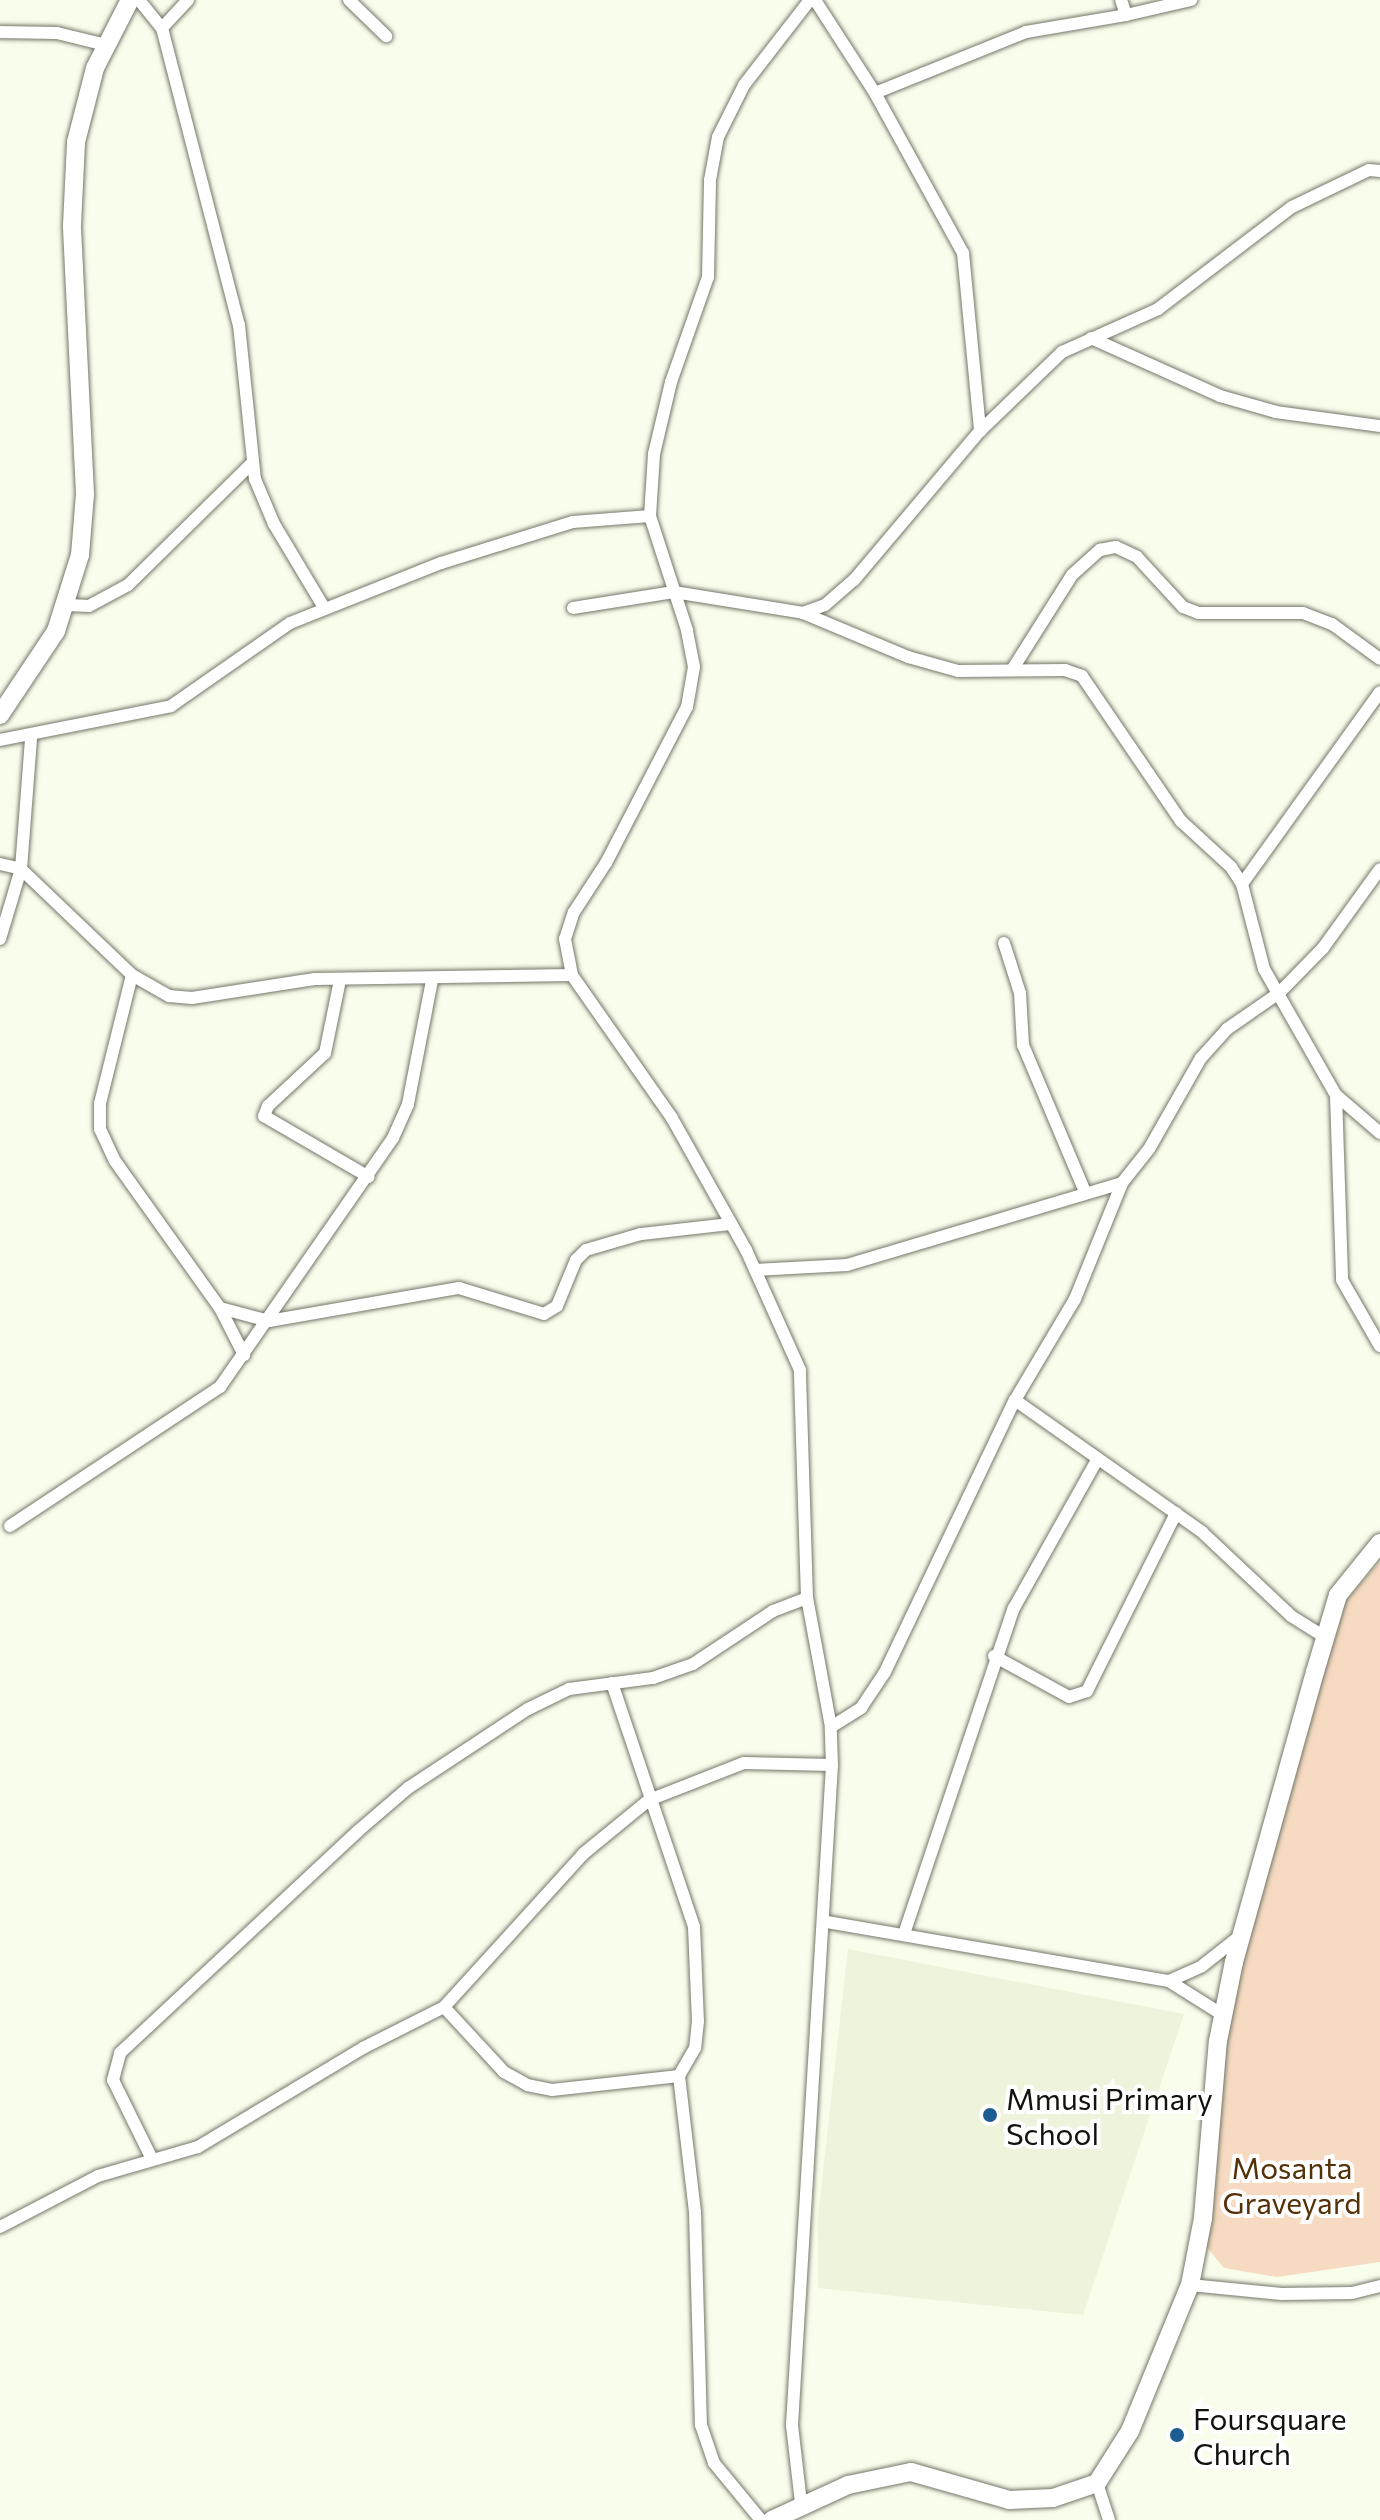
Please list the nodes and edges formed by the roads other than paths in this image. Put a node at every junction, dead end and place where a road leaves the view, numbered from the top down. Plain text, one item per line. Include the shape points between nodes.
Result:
1 (130, 0) edge
2 (139, 0) edge
3 (188, 0) edge
4 (349, 0) edge
5 (813, 0) edge
6 (1121, 0) edge
7 (1191, 0) edge
8 (1126, 15) junction
9 (162, 28) junction
10 (0, 32) edge
11 (386, 36) dead end
12 (106, 45) junction
13 (875, 93) junction
14 (1380, 171) edge
15 (1091, 338) junction
16 (1380, 426) edge
17 (980, 431) junction
18 (252, 463) junction
19 (650, 516) junction
20 (674, 592) junction
21 (68, 605) junction
22 (323, 606) junction
23 (573, 608) dead end
24 (803, 613) junction
25 (1380, 659) edge
26 (1012, 670) junction
27 (1380, 692) edge
28 (0, 715) edge
29 (31, 738) junction
30 (0, 740) edge
31 (0, 864) edge
32 (21, 869) junction
33 (1380, 869) edge
34 (1242, 884) junction
35 (0, 939) edge
36 (1004, 943) dead end
37 (132, 975) junction
38 (572, 975) junction
39 (340, 980) junction
40 (432, 980) junction
41 (1279, 993) junction
42 (1336, 1095) junction
43 (1380, 1133) edge
44 (369, 1177) junction
45 (1122, 1183) junction
46 (1085, 1192) junction
47 (730, 1224) junction
48 (755, 1270) junction
49 (220, 1308) junction
50 (269, 1321) junction
51 (1380, 1346) edge
52 (244, 1355) junction
53 (1015, 1400) junction
54 (1096, 1462) junction
55 (1176, 1513) junction
56 (10, 1526) dead end
57 (1380, 1543) edge
58 (807, 1598) junction
59 (1325, 1637) junction
60 (994, 1656) junction
61 (612, 1683) junction
62 (831, 1727) junction
63 (832, 1765) junction
64 (649, 1800) junction
65 (827, 1922) junction
66 (1243, 1932) junction
67 (904, 1934) junction
68 (1169, 1981) junction
69 (444, 2007) junction
70 (1223, 2015) junction
71 (679, 2076) junction
72 (151, 2157) junction
73 (0, 2227) edge
74 (1190, 2285) junction
75 (1380, 2286) edge
76 (1097, 2483) junction
77 (801, 2503) junction
78 (761, 2520) edge
79 (772, 2520) edge
80 (1109, 2520) edge

1 - 12 street
2 - 9 street
3 - 9 street
4 - 11 street
5 - 13 street
5 - 19 street via 744,85 718,137 708,205 708,277 660,424
6 - 8 street
7 - 8 street
8 - 13 street via 1026,32
9 - 18 street via 239,325
10 - 12 street via 57,33
12 - 21 street via 80,118 74,166 85,494 80,555
13 - 17 street via 963,253
14 - 15 street via 1369,170 1292,207 1158,309
15 - 16 street via 1220,396 1276,412
15 - 17 street via 1062,352
17 - 24 street via 854,580 825,605
18 - 21 street via 128,585 89,606
18 - 22 street via 274,524
19 - 20 street
19 - 22 street via 573,522 540,531
20 - 23 street
20 - 24 street
20 - 38 street via 694,667 687,707 606,863 574,912 565,939
21 - 28 street via 42,658
22 - 29 street via 171,706
24 - 26 street via 908,657 958,671
25 - 26 street via 1332,624 1303,613 1199,613 1183,607 1137,557 1116,547 1100,550 1072,575
26 - 34 street via 1065,670 1082,676 1181,821
27 - 34 street
29 - 30 street
29 - 32 street
31 - 32 street
32 - 35 street
32 - 37 street
33 - 41 street via 1323,948
34 - 41 street via 1264,969
36 - 46 street via 1020,993 1023,1045
37 - 39 street via 169,996 192,998
37 - 49 street via 100,1103 100,1129 115,1161
38 - 40 street
38 - 47 street via 672,1118
39 - 40 street
39 - 44 street via 325,1053 268,1106 264,1116
40 - 44 street via 408,1104
41 - 42 street
41 - 45 street via 1227,1029 1201,1058 1149,1149
42 - 43 street
42 - 51 street via 1342,1280
44 - 50 street
45 - 46 street
45 - 53 street via 1075,1299
46 - 48 street via 847,1265
47 - 48 street
47 - 50 street via 641,1234 586,1250 576,1260 557,1306 544,1314 459,1288
48 - 58 street via 800,1370
49 - 50 street
49 - 52 street
50 - 52 street
52 - 56 street via 220,1387
53 - 54 street via 1048,1420
53 - 62 street via 885,1672 861,1708
54 - 55 street
54 - 60 street via 1035,1567
55 - 59 street via 1291,1616
55 - 60 street via 1087,1691 1069,1697
57 - 59 street via 1338,1595
58 - 61 street via 773,1611 693,1664 653,1678
58 - 62 street
59 - 66 street
60 - 67 street
61 - 64 street
61 - 72 street via 569,1689 528,1709 408,1788 120,2053 113,2080
62 - 63 street
63 - 64 street via 744,1763
63 - 65 street
64 - 69 street via 583,1854
64 - 71 street via 685,1887 694,1927 698,2021 695,2048
65 - 67 street
65 - 77 street via 792,2425
66 - 68 street via 1202,1966
66 - 70 street
67 - 68 street
68 - 70 street
69 - 71 street via 504,2072 527,2085 580,2088
69 - 72 street via 363,2048 209,2141
70 - 74 street via 1203,2218
71 - 78 street via 695,2212 701,2425 714,2463
72 - 73 street via 98,2176
74 - 75 street via 1282,2294 1352,2293
74 - 76 street via 1151,2390
76 - 77 street via 1032,2502 911,2472 848,2485
76 - 80 street
77 - 79 street

